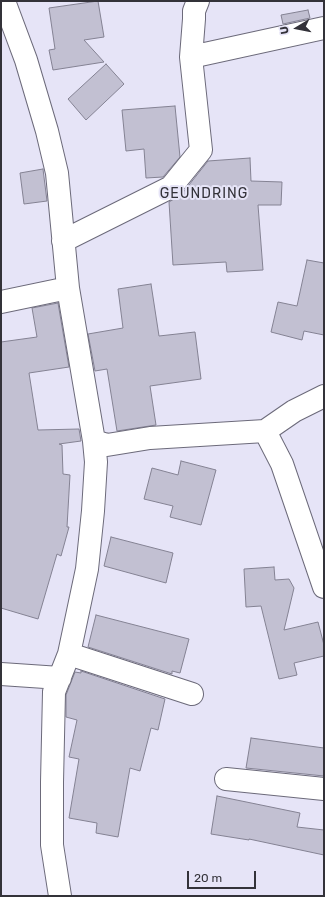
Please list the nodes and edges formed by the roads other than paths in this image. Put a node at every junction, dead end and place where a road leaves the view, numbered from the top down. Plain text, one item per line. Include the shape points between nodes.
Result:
1 (4, 1) edge
2 (198, 1) edge
3 (324, 28) edge
4 (191, 57) junction
5 (63, 241) junction
6 (68, 288) junction
7 (1, 302) edge
8 (324, 396) edge
9 (265, 431) junction
10 (94, 442) junction
11 (324, 588) edge
12 (69, 654) junction
13 (1, 674) edge
14 (60, 678) junction
15 (192, 694) dead end
16 (226, 779) dead end
17 (324, 789) edge
18 (60, 896) edge

1 - 5 street via 26,60 49,138 57,173
2 - 4 street via 194,11
3 - 4 street
4 - 5 street via 201,150 171,187
5 - 6 street
6 - 7 street
6 - 10 street
8 - 9 street via 294,411
9 - 10 street via 150,438 107,445
9 - 11 street via 282,464
10 - 12 street via 96,462 87,569
12 - 14 street
12 - 15 street
13 - 14 street
14 - 18 street via 54,692 52,845
16 - 17 street

